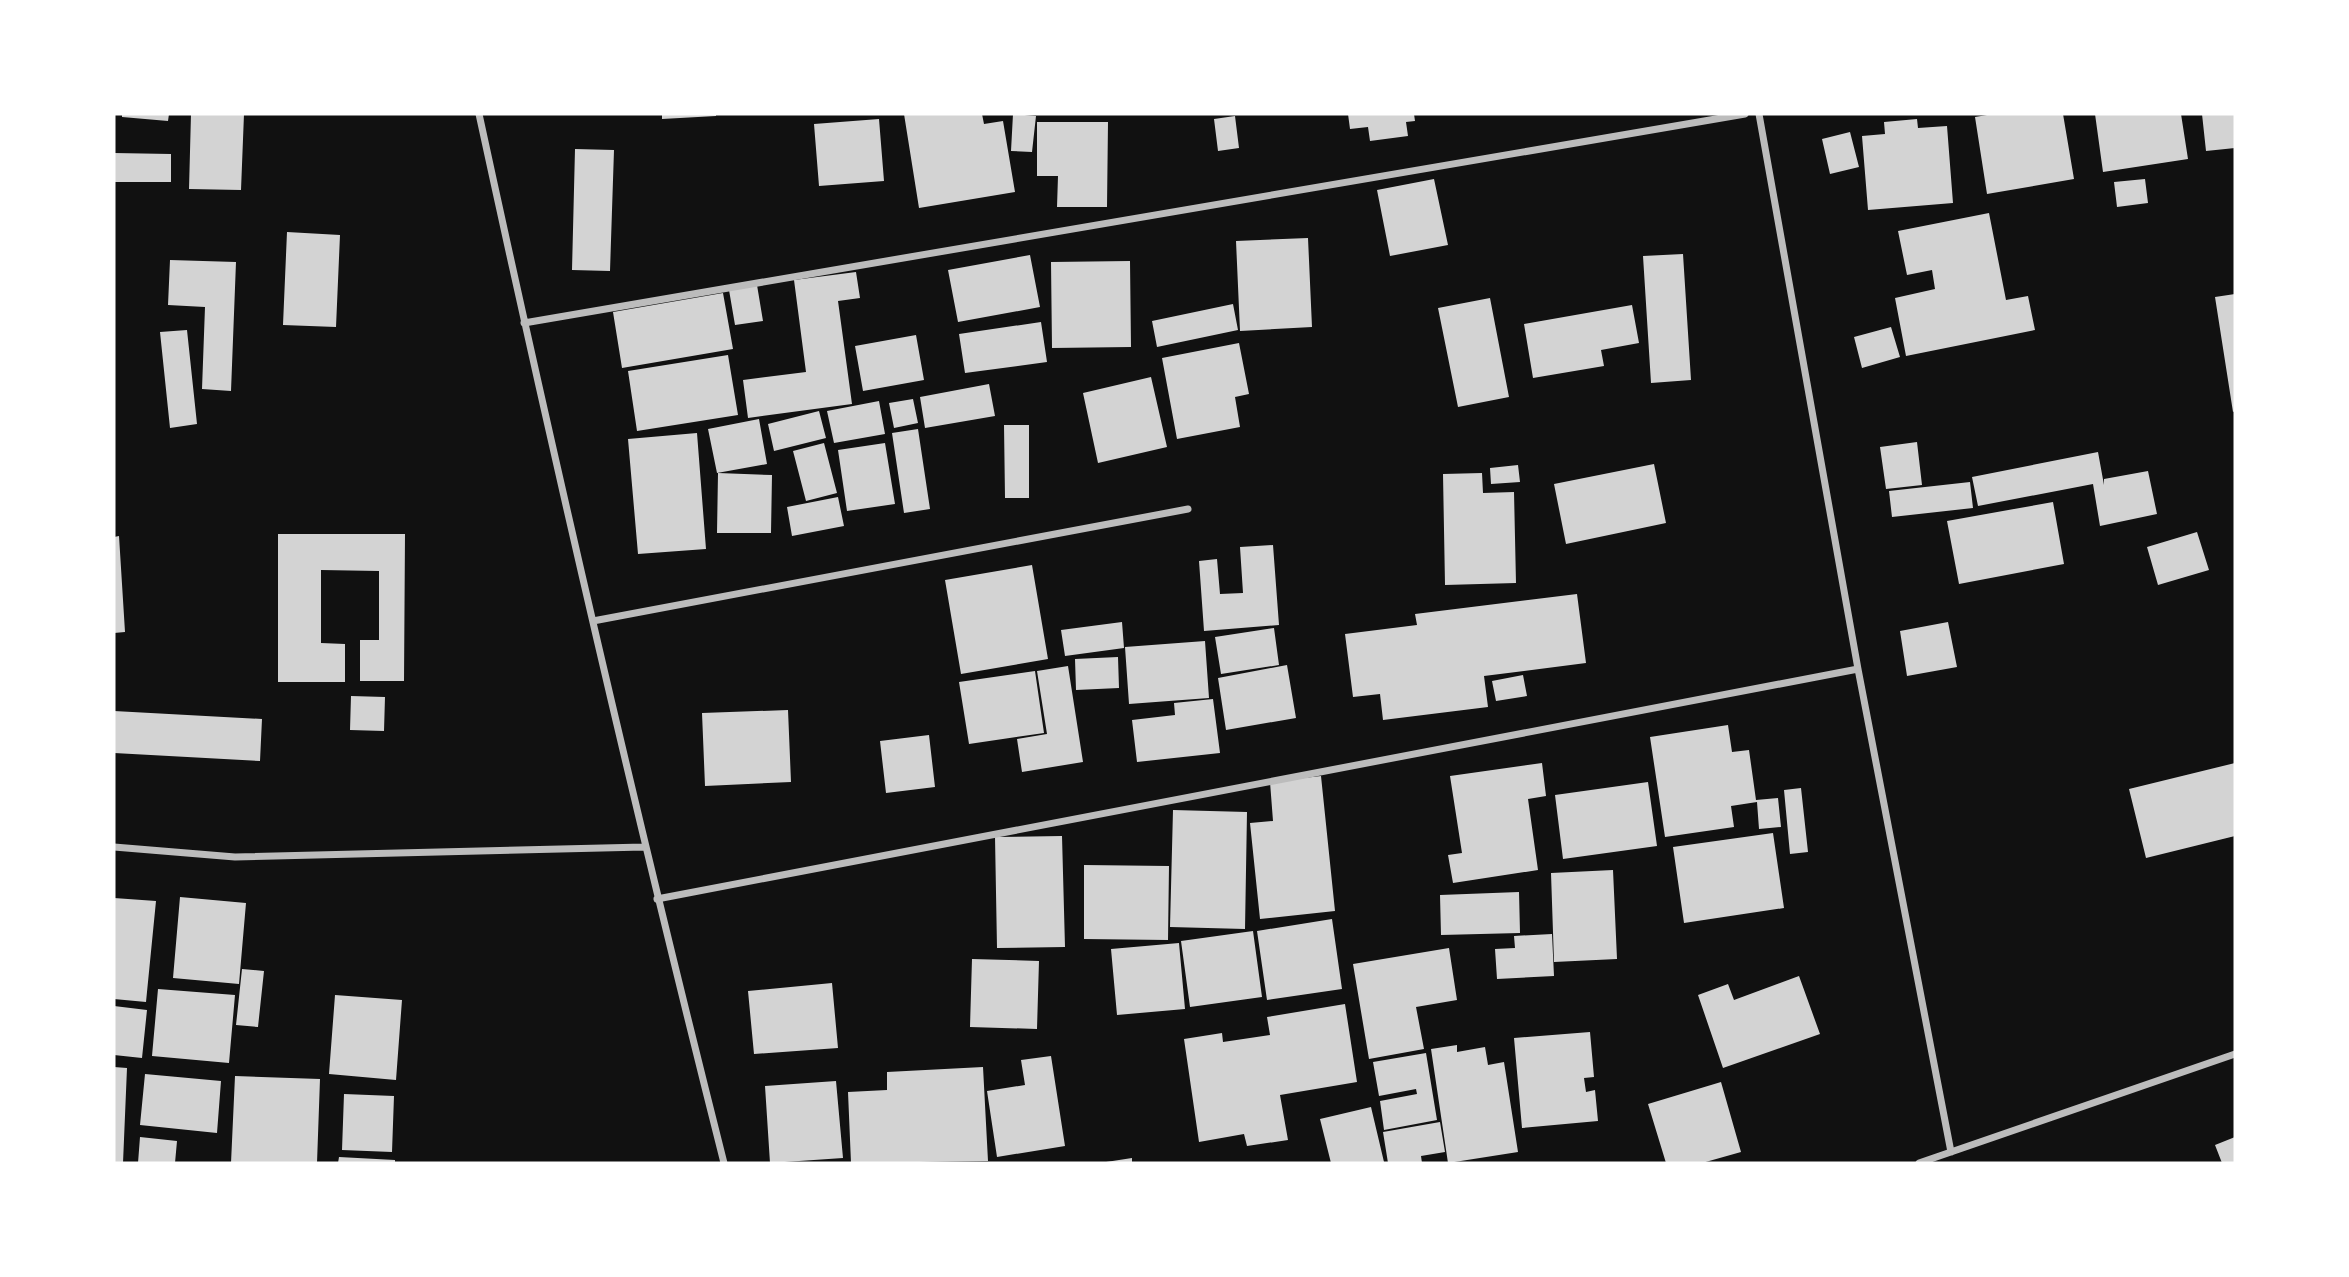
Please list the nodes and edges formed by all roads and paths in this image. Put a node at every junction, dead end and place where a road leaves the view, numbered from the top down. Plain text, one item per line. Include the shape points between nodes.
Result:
1 (479, 114) edge
2 (1745, 114) edge
3 (1759, 114) edge
4 (524, 323) junction
5 (1188, 509) dead end
6 (593, 621) junction
7 (1858, 669) junction
8 (114, 847) edge
9 (644, 847) junction
10 (657, 899) junction
11 (2235, 1054) edge
12 (1951, 1152) junction
13 (724, 1163) edge
14 (1919, 1163) edge

1 - 4 street
2 - 4 street
3 - 7 street
4 - 6 street
5 - 6 street
6 - 9 street
7 - 10 street
7 - 12 street
8 - 9 street via 235,857
9 - 10 street
10 - 13 street
11 - 12 street
12 - 14 street

